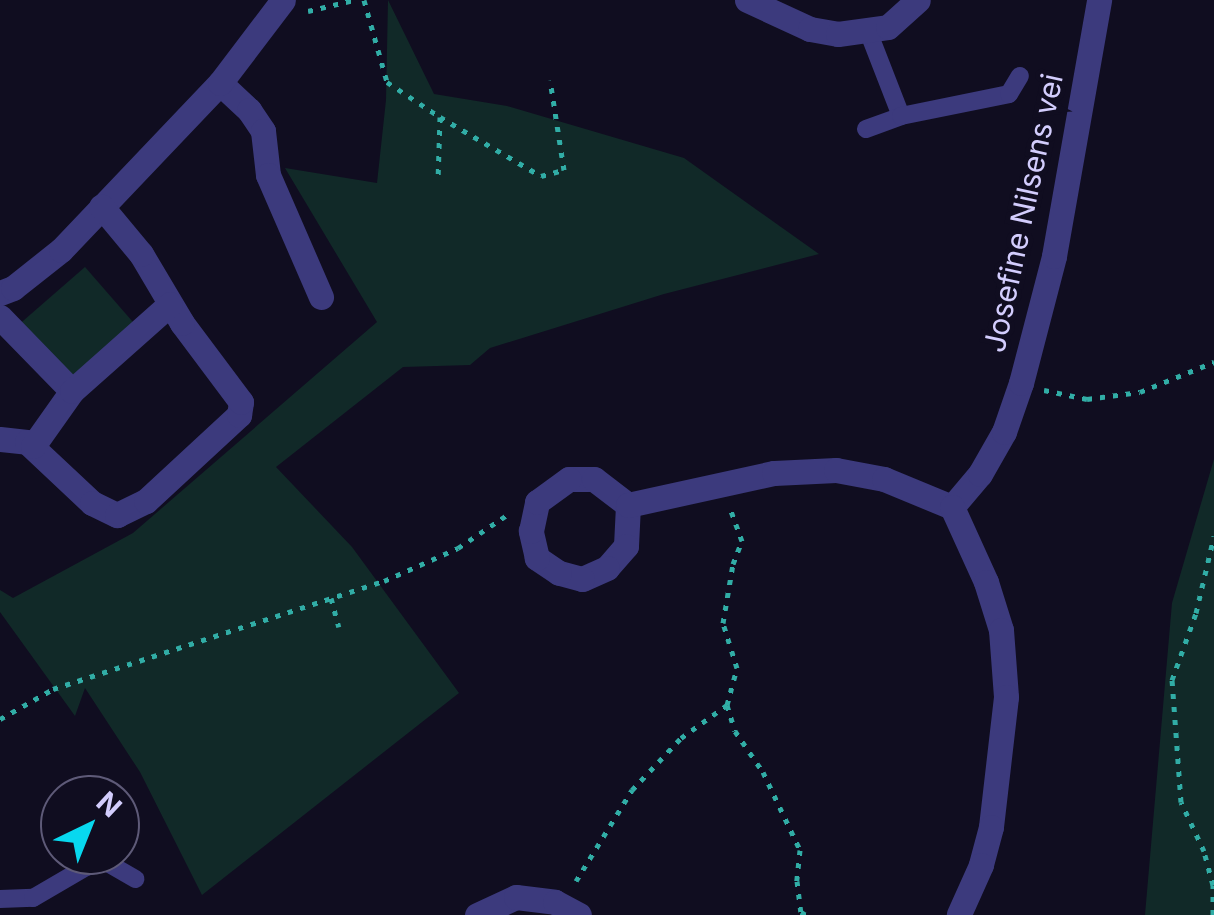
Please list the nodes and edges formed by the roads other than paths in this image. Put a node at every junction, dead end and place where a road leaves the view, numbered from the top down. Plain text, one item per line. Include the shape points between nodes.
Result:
1 (747, 0) edge
2 (918, 0) edge
3 (1098, 0) edge
4 (282, 2) edge
5 (868, 32) junction
6 (1020, 76) dead end
7 (220, 82) junction
8 (901, 116) junction
9 (866, 129) dead end
10 (100, 206) junction
11 (0, 293) edge
12 (320, 297) dead end
13 (170, 304) junction
14 (0, 317) edge
15 (72, 391) junction
16 (0, 439) edge
17 (34, 446) junction
18 (628, 505) junction
19 (952, 507) junction
20 (136, 879) dead end
21 (0, 899) edge
22 (570, 910) edge
23 (960, 914) edge
24 (477, 915) edge
25 (940, 915) edge

1 - 5 street via 810,30
2 - 5 street via 888,27
3 - 19 street, Josefine Nilsens vei via 1054,256 1020,383 1004,432
4 - 7 street
5 - 8 lane
6 - 8 lane via 1009,94
7 - 10 street
7 - 12 street via 262,131 268,174
8 - 9 lane
10 - 11 street via 60,250
10 - 13 street via 141,254
13 - 15 street
13 - 17 street via 240,402 235,422 146,502 117,515 92,503
14 - 15 street
15 - 17 street
16 - 17 street
18 - 18 street via 626,546 608,568 582,579 537,558 531,531 538,502 569,480 594,478
18 - 19 street via 774,473 836,470 884,480
19 - 23 street via 1001,630 1006,696 990,827
20 - 21 lane via 106,862 33,898
22 - 24 street via 516,897
23 - 25 street

